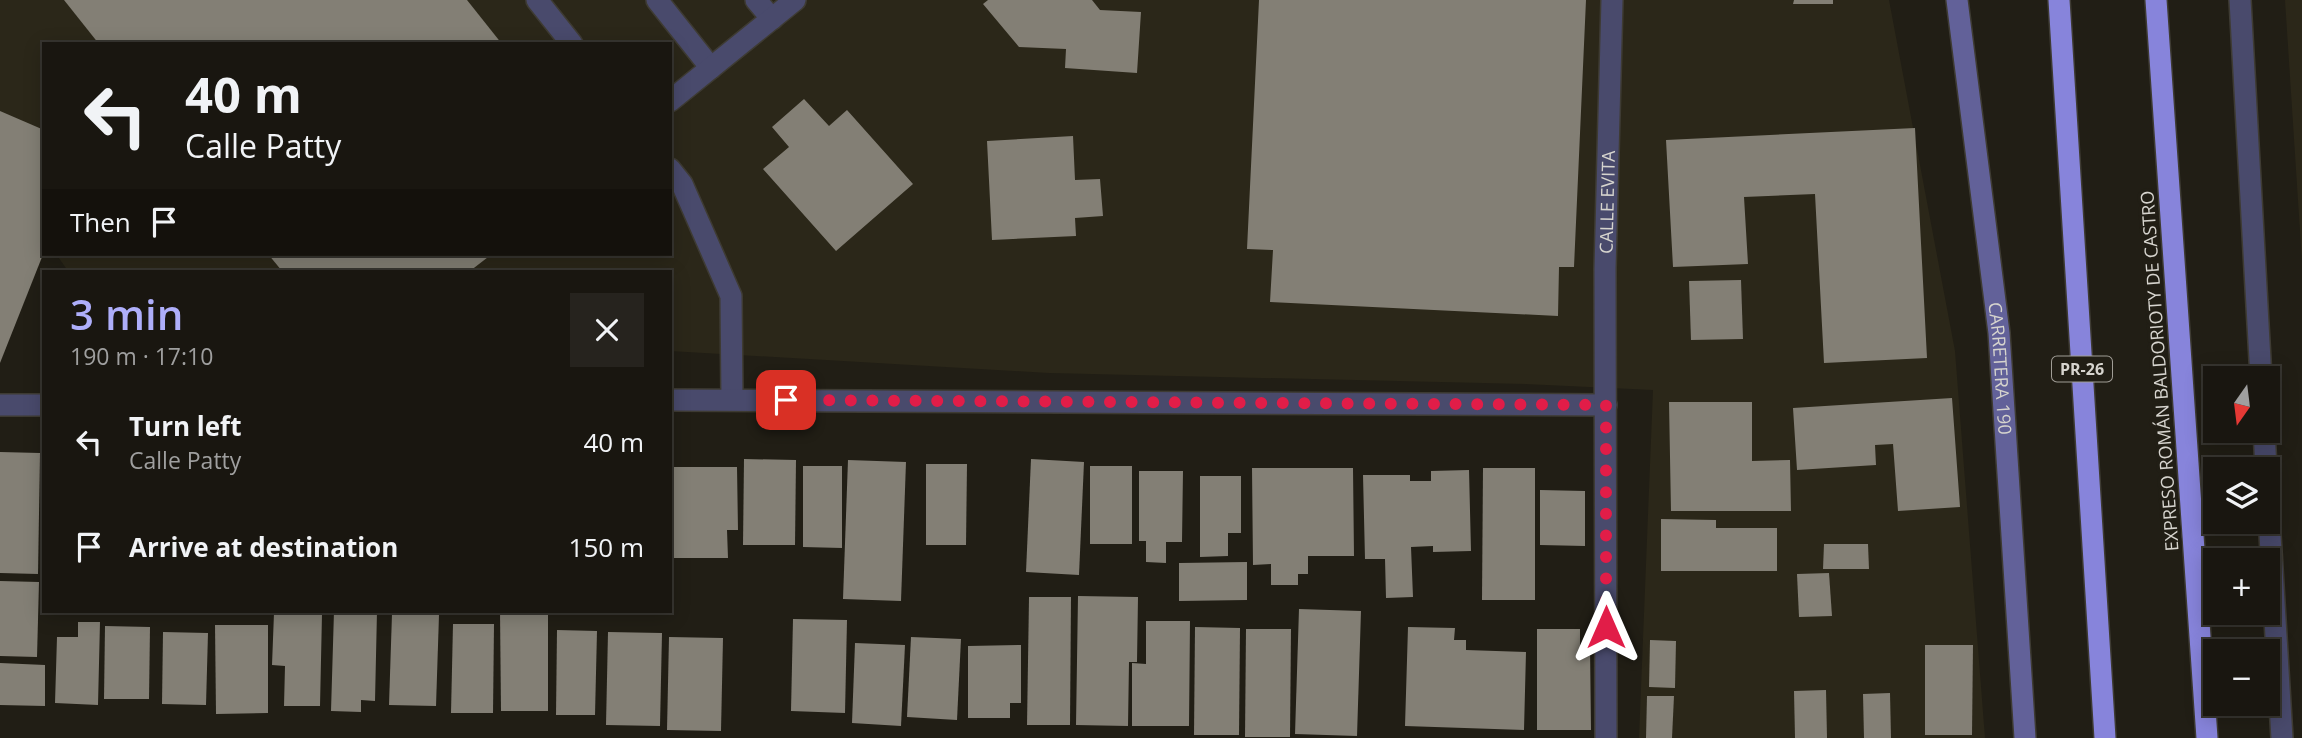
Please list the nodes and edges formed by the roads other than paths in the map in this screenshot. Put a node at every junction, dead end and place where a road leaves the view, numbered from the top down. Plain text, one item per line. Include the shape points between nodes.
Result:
1 (537, 0) edge
2 (657, 0) edge
3 (756, 0) edge
4 (795, 0) edge
5 (1612, 0) edge
6 (1957, 0) edge
7 (2059, 0) edge
8 (2156, 0) edge
9 (2240, 0) edge
10 (772, 19) junction
11 (570, 42) edge
12 (711, 68) junction
13 (672, 99) edge
14 (672, 172) edge
15 (2260, 366) edge
16 (732, 399) junction
17 (672, 400) edge
18 (0, 405) edge
19 (42, 405) edge
20 (1606, 405) junction
21 (2270, 534) edge
22 (1606, 738) edge
23 (2025, 738) edge
24 (2105, 738) edge
25 (2207, 738) edge
26 (2282, 738) edge

1 - 11 street
2 - 12 street
3 - 10 street
4 - 10 street
5 - 20 street, CALLE EVITA
6 - 23 street, CARRETERA 190 via 1999,333
7 - 24 highway, PR-26
8 - 25 highway, EXPRESO ROMÁN BALDORIOTY DE CASTRO
9 - 15 street
10 - 12 street
12 - 13 street
14 - 16 street via 682,184 732,296
16 - 17 street
16 - 20 street
18 - 19 street
20 - 22 street, CALLE EVITA
21 - 26 street

